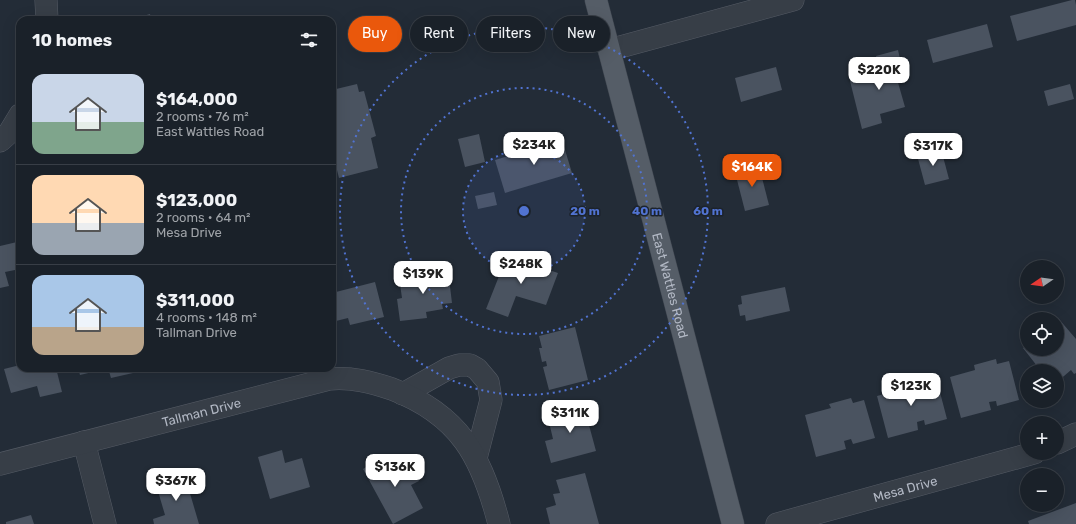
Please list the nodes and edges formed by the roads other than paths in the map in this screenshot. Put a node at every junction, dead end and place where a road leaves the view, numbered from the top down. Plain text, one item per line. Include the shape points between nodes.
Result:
1 (46, 0) edge
2 (596, 0) edge
3 (793, 0) edge
4 (47, 16) edge
5 (600, 16) edge
6 (610, 50) edge
7 (610, 52) edge
8 (16, 125) edge
9 (10, 139) edge
10 (403, 394) junction
11 (1076, 434) edge
12 (1064, 440) edge
13 (84, 442) junction
14 (1020, 457) edge
15 (476, 458) junction
16 (0, 464) edge
17 (105, 524) edge
18 (499, 524) edge
19 (733, 524) edge
20 (777, 524) edge

1 - 4 street
2 - 5 main road, East Wattles Road
3 - 6 street
7 - 19 main road, East Wattles Road
8 - 9 street
10 - 13 street, Tallman Drive via 354,378 329,379
10 - 15 street, Tallman Drive via 429,408 455,428
10 - 15 street via 449,368 470,365 478,369 488,382 491,400
11 - 12 street
13 - 16 street, Tallman Drive
13 - 17 street
14 - 20 street, Mesa Drive
15 - 18 street, Tallman Drive

